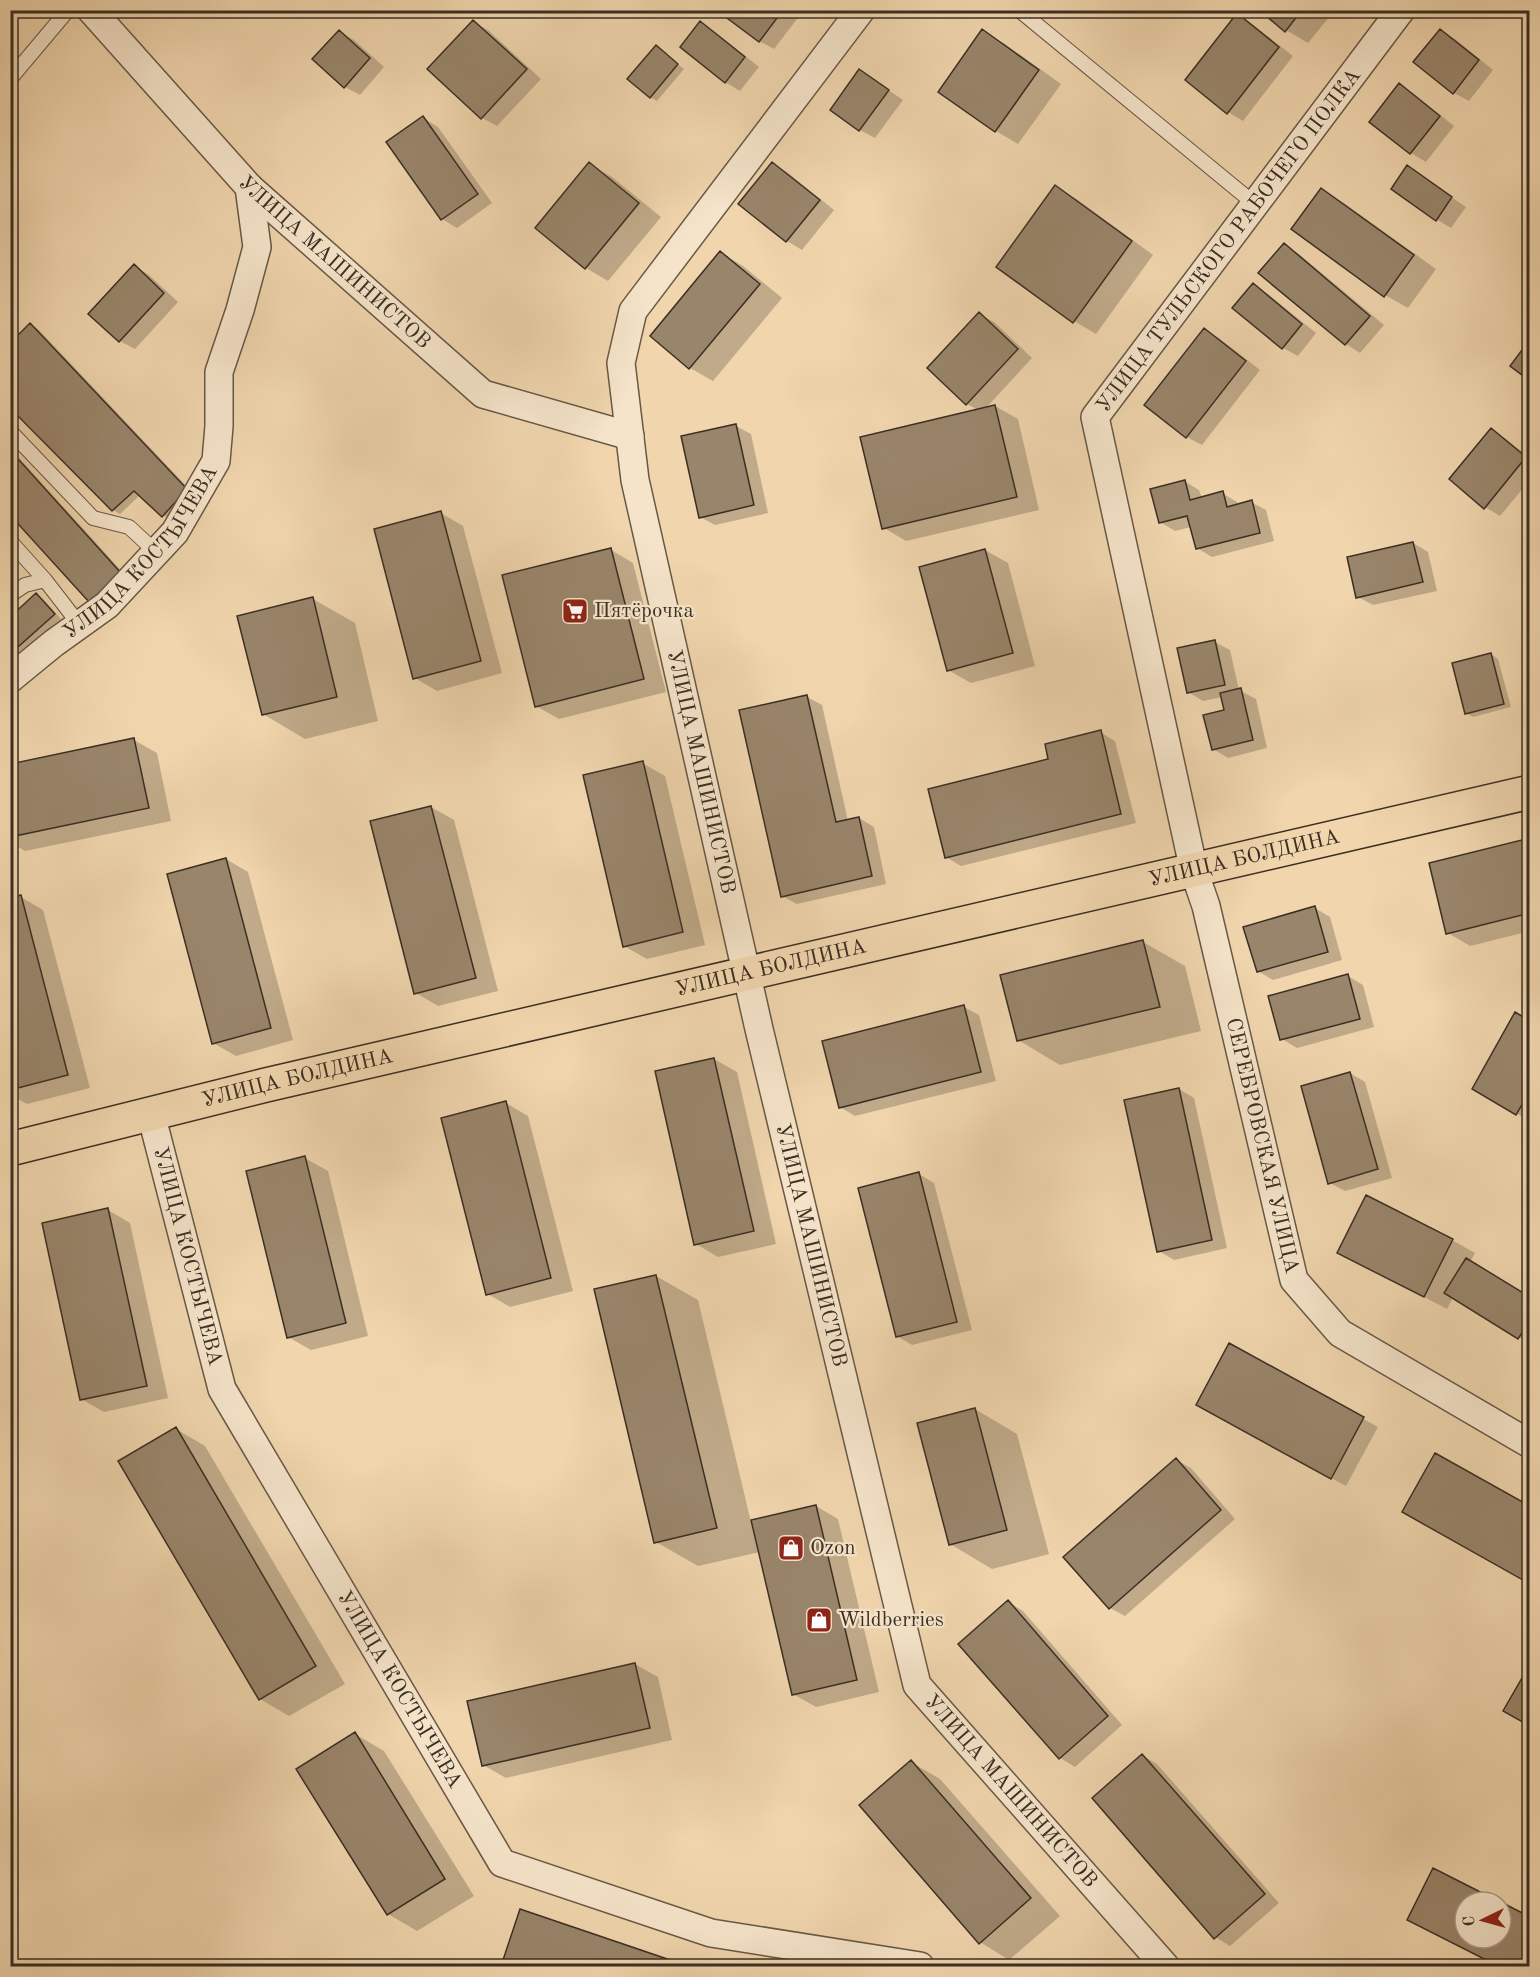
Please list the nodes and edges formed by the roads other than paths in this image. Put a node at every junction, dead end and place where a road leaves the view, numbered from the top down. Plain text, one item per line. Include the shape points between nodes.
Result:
1 (68, 10) edge
2 (91, 10) edge
3 (861, 10) edge
4 (1019, 10) edge
5 (1401, 10) edge
6 (10, 79) edge
7 (249, 187) junction
8 (1256, 205) junction
9 (10, 431) edge
10 (630, 436) junction
11 (10, 541) edge
12 (156, 552) junction
13 (45, 579) junction
14 (10, 595) edge
15 (79, 624) junction
16 (10, 679) edge
17 (1530, 792) edge
18 (1194, 871) junction
19 (746, 974) junction
20 (151, 1114) junction
21 (10, 1149) edge
22 (1530, 1444) edge
23 (920, 1966) edge
24 (1165, 1966) edge

1 - 6 lane
2 - 7 street, УЛИЦА МАШИНИСТОВ
3 - 10 street, УЛИЦА МАШИНИСТОВ via 633,311 621,363
4 - 8 lane
5 - 8 street, УЛИЦА ТУЛЬСКОГО РАБОЧЕГО ПОЛКА
7 - 10 street, УЛИЦА МАШИНИСТОВ via 483,394
7 - 12 street, УЛИЦА КОСТЫЧЕВА via 257,247 219,372 216,461 175,532
8 - 18 street, УЛИЦА ТУЛЬСКОГО РАБОЧЕГО ПОЛКА via 1095,417
9 - 12 lane via 93,518 129,527
10 - 19 street, УЛИЦА МАШИНИСТОВ via 635,480
11 - 13 lane
12 - 15 street, УЛИЦА КОСТЫЧЕВА via 107,605
13 - 14 lane
13 - 15 lane
15 - 16 street, УЛИЦА КОСТЫЧЕВА
17 - 18 main road, УЛИЦА БОЛДИНА
18 - 19 main road, УЛИЦА БОЛДИНА
18 - 22 street, СЕРЕБРОВСКАЯ УЛИЦА via 1206,906 1294,1280 1340,1333
19 - 20 main road, УЛИЦА БОЛДИНА
19 - 24 street, УЛИЦА МАШИНИСТОВ via 917,1685
20 - 21 main road, УЛИЦА БОЛДИНА
20 - 23 street, УЛИЦА КОСТЫЧЕВА via 222,1389 502,1863 711,1934

